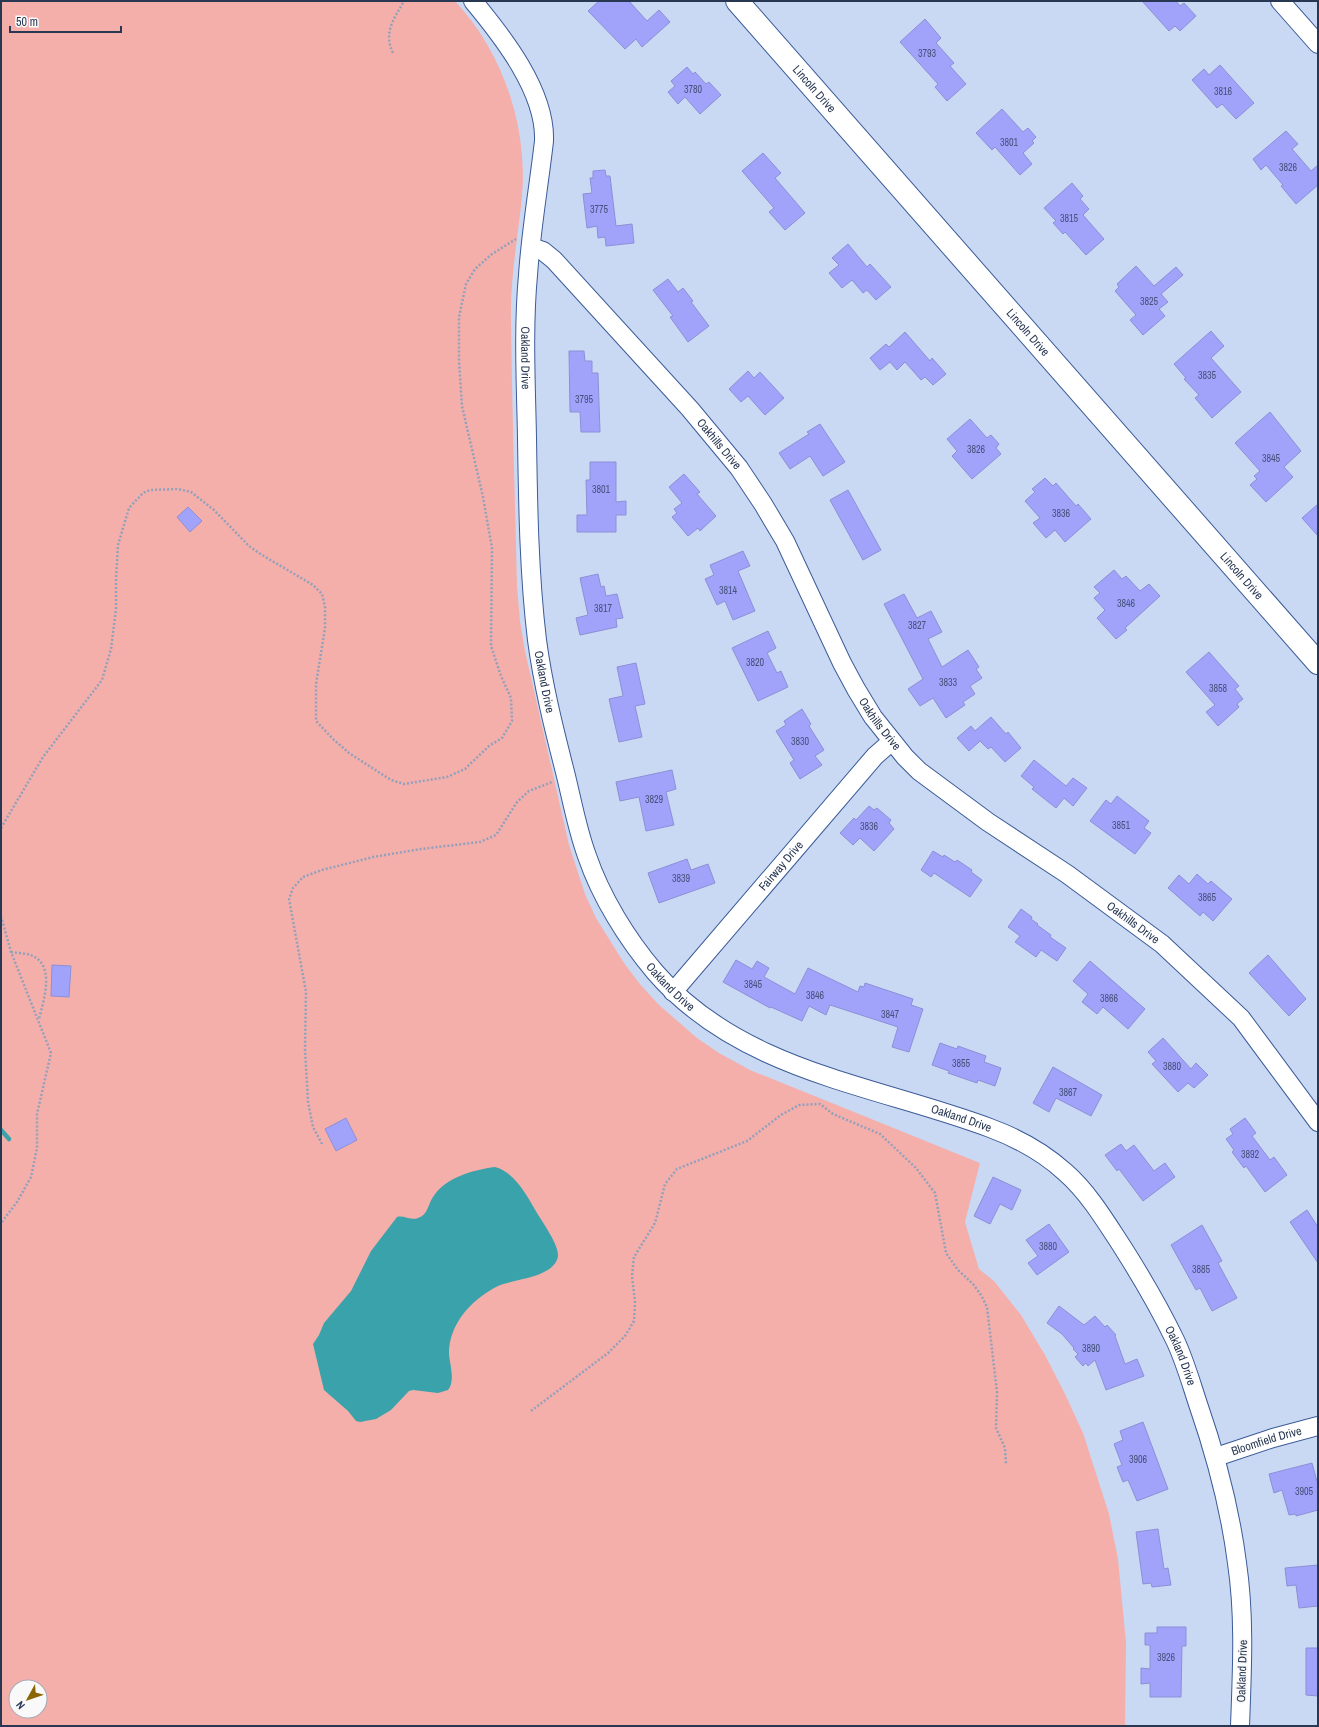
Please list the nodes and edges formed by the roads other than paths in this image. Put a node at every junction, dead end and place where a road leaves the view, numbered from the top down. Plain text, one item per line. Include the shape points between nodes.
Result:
1 (473, 1) edge
2 (737, 1) edge
3 (1280, 1) edge
4 (1318, 44) edge
5 (531, 242) junction
6 (1318, 663) edge
7 (891, 742) junction
8 (673, 992) junction
9 (1318, 1122) edge
10 (1318, 1426) edge
11 (1216, 1457) junction
12 (1240, 1726) edge

1 - 5 street, Oakland Drive via 513,52 532,90 544,123
2 - 6 street, Lincoln Drive
3 - 4 street
5 - 7 street, Oakhills Drive via 554,260 690,409 738,468 785,541 842,664
5 - 8 street, Oakland Drive via 527,277 525,359 532,578 542,667 566,779 588,860 603,893 636,948
7 - 8 street, Fairway Drive via 875,756
7 - 9 street, Oakhills Drive via 919,770 982,818 1066,874 1162,944 1241,1018
8 - 11 street, Oakland Drive via 706,1018 763,1052 850,1084 991,1129 1035,1150 1064,1170 1109,1225 1157,1305 1177,1345
10 - 11 street, Bloomfield Drive
11 - 12 street, Oakland Drive via 1228,1511 1241,1594 1243,1642

